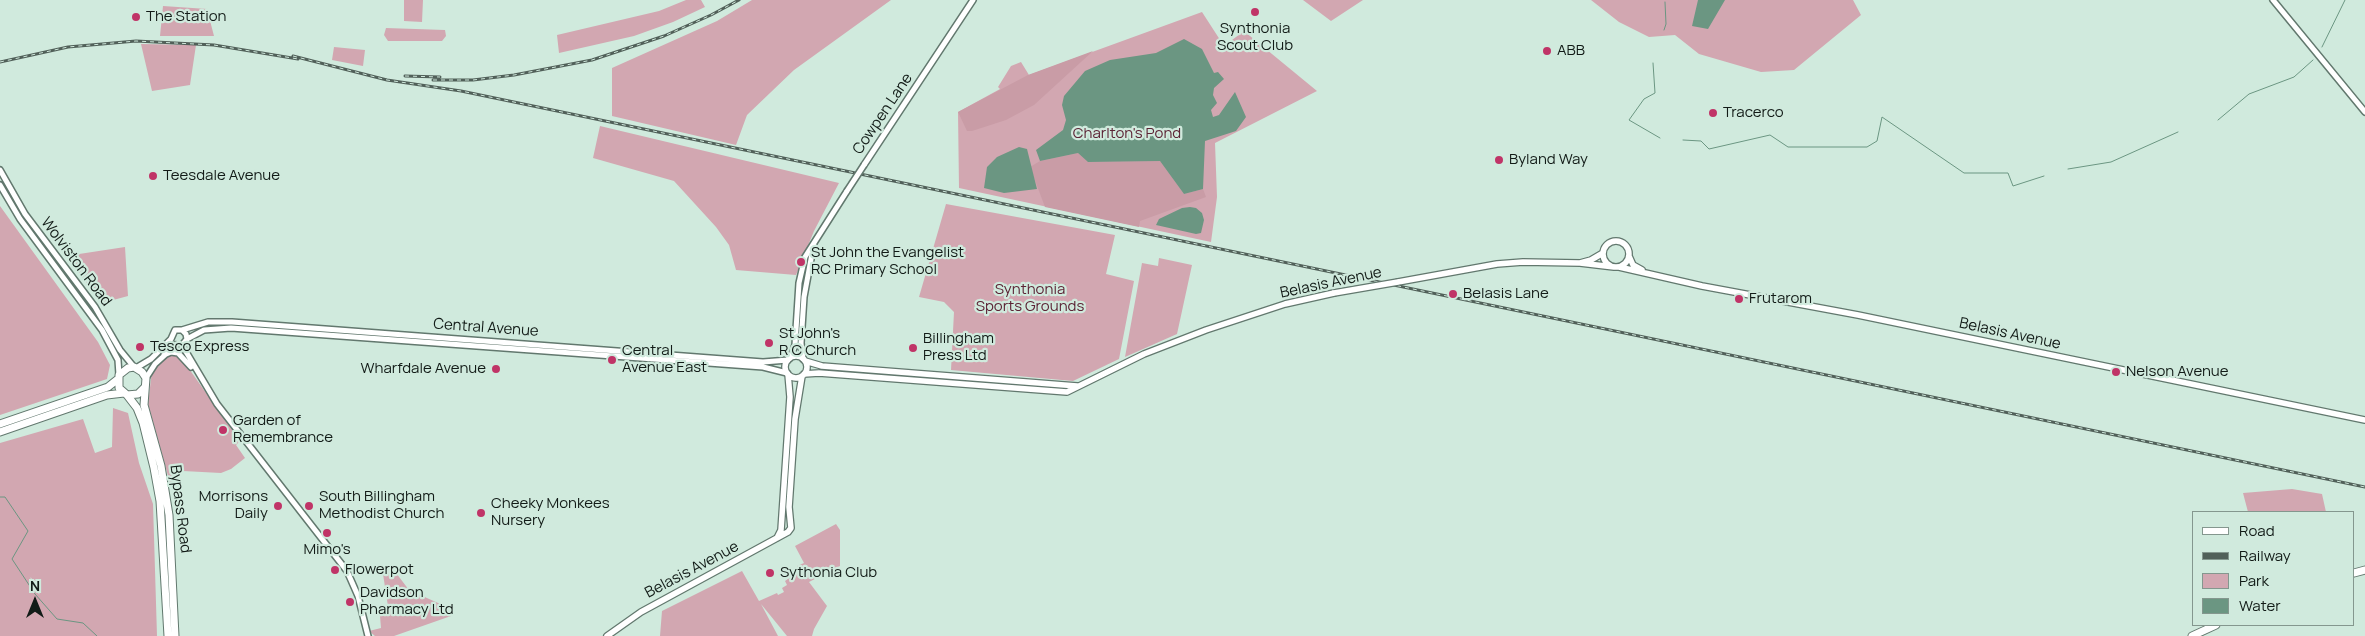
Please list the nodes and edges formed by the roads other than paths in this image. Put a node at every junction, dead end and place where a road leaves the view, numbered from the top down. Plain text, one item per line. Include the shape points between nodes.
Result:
1 (973, 0) edge
2 (2273, 0) edge
3 (2365, 112) edge
4 (0, 170) edge
5 (0, 185) edge
6 (1603, 253) junction
7 (1628, 254) junction
8 (1580, 263) junction
9 (1617, 267) junction
10 (1650, 274) junction
11 (801, 297) junction
12 (231, 325) junction
13 (182, 330) junction
14 (352, 330) junction
15 (432, 336) junction
16 (352, 337) junction
17 (171, 339) junction
18 (187, 339) junction
19 (432, 343) junction
20 (176, 345) junction
21 (182, 345) junction
22 (571, 347) junction
23 (642, 353) junction
24 (570, 354) junction
25 (164, 355) junction
26 (642, 359) junction
27 (789, 359) junction
28 (804, 360) junction
29 (135, 368) junction
30 (788, 374) junction
31 (803, 375) junction
32 (119, 377) junction
33 (200, 377) junction
34 (146, 378) junction
35 (991, 383) junction
36 (1078, 386) junction
37 (145, 387) junction
38 (1067, 392) joint
39 (126, 394) junction
40 (2365, 420) edge
41 (0, 424) edge
42 (0, 432) edge
43 (777, 538) junction
44 (2214, 626) edge
45 (367, 635) edge
46 (168, 636) edge
47 (175, 636) edge
48 (607, 636) edge
49 (2192, 636) edge

1 - 11 street, Cowpen Lane, bridge via 814,243
2 - 3 street
4 - 29 street, Wolviston Road via 25,214 95,307 120,350
5 - 32 street, Wolviston Road via 20,219 102,330 118,360
6 - 7 main road via 1607,245 1616,242 1626,246
6 - 8 main road, Belasis Avenue
6 - 9 main road via 1606,262
7 - 9 main road via 1626,262
7 - 10 main road, Belasis Avenue via 1633,265
8 - 9 main road, Belasis Avenue
8 - 36 main road, Belasis Avenue, bridge via 1497,264 1285,304 1144,354
9 - 10 main road, Belasis Avenue
10 - 40 main road, Belasis Avenue
11 - 27 street, Cowpen Lane via 795,345
11 - 28 street, Cowpen Lane
12 - 13 street, Central Avenue via 208,322
12 - 14 street, Central Avenue
12 - 16 street, Central Avenue
12 - 18 street, Central Avenue via 204,330
13 - 17 street, Central Avenue via 175,330
13 - 18 street
14 - 15 street, Central Avenue
14 - 16 street
15 - 19 street
15 - 22 street, Central Avenue
16 - 19 street, Central Avenue
17 - 20 street
17 - 29 street, Central Avenue via 151,359
18 - 21 street, Central Avenue
19 - 24 street, Central Avenue
20 - 21 street
20 - 25 street
21 - 33 street
22 - 23 street, Central Avenue
22 - 24 street
23 - 26 street
23 - 27 street, Central Avenue via 763,362
24 - 26 street, Central Avenue
25 - 33 street via 171,352 181,355
25 - 34 street
26 - 30 street, Central Avenue via 763,367
27 - 28 main road, Central Avenue via 795,356
27 - 30 main road via 785,366
28 - 31 main road via 807,370
28 - 35 main road, Central Avenue via 822,366
29 - 32 main road via 128,368
29 - 34 main road
30 - 31 main road, Central Avenue via 794,378
30 - 43 main road via 790,397 781,530
31 - 35 main road, Central Avenue via 819,372
31 - 43 main road, Belasis Avenue via 794,429 788,512 790,528
32 - 39 main road via 119,388
32 - 41 main road via 108,387
33 - 45 street via 346,571 358,596
34 - 37 main road
35 - 36 main road, Central Avenue
35 - 38 main road, Central Avenue
36 - 38 main road, Belasis Avenue
37 - 39 main road via 138,394
37 - 47 main road, Bypass Road via 144,405 168,500
39 - 42 main road via 107,395
39 - 46 main road, Bypass Road via 137,408 142,423 160,501
43 - 48 main road, Belasis Avenue via 641,612
44 - 49 main road

